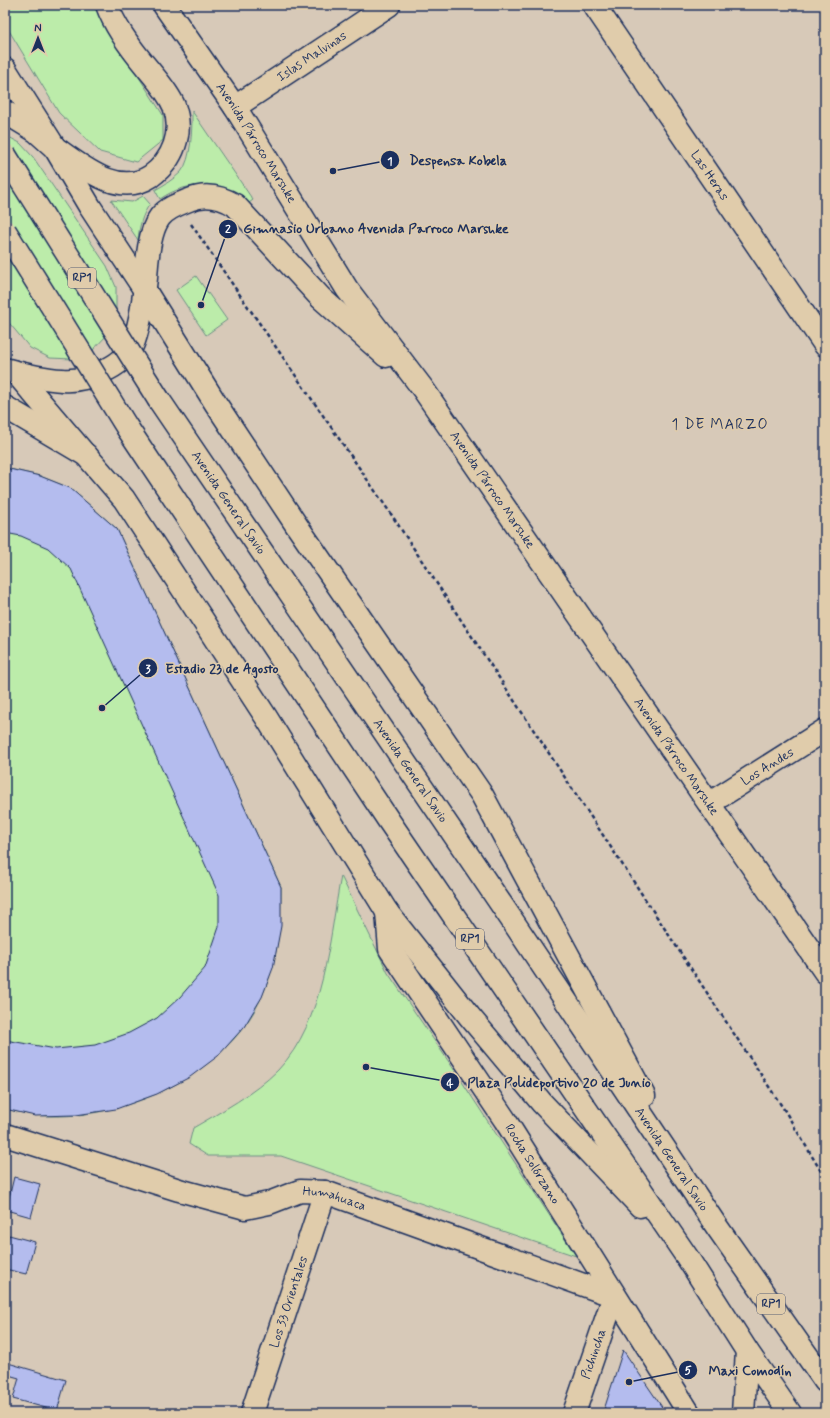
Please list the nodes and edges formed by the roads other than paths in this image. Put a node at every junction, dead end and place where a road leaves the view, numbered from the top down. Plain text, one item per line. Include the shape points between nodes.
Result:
1 (107, 5) edge
2 (164, 5) edge
3 (389, 5) edge
4 (594, 5) edge
5 (5, 69) edge
6 (235, 107) junction
7 (5, 112) edge
8 (55, 148) junction
9 (5, 155) edge
10 (5, 231) edge
11 (144, 289) junction
12 (825, 345) edge
13 (8, 366) edge
14 (423, 389) junction
15 (5, 408) edge
16 (86, 456) junction
17 (825, 730) edge
18 (710, 804) junction
19 (387, 912) junction
20 (825, 972) edge
21 (5, 1135) edge
22 (326, 1192) junction
23 (717, 1226) junction
24 (687, 1257) junction
25 (614, 1296) junction
26 (747, 1351) junction
27 (825, 1381) edge
28 (252, 1413) edge
29 (574, 1413) edge
30 (689, 1413) edge
31 (743, 1413) edge
32 (790, 1413) edge

1 - 8 main road via 134,52 163,87 174,106 177,120 174,150 165,163 145,179 116,183 104,179
2 - 6 main road, Avenida Párroco Marshke
3 - 6 main road, Islas Malvinas
4 - 12 main road, Las Heras
5 - 8 main road
6 - 14 main road, Avenida Párroco Marshke via 347,289
7 - 8 main road via 36,131
8 - 11 main road
9 - 23 main road, Avenida General Savio / RP1, bridge via 159,400
10 - 24 main road, RP1, bridge via 128,430
11 - 13 main road via 132,346 125,357 111,368 87,377 64,380
11 - 14 main road via 149,247 159,218 176,204 199,197 226,200 235,205 256,226 321,298
11 - 23 main road via 297,526 482,795
13 - 16 main road
14 - 18 main road, Avenida Párroco Marshke
15 - 16 main road
16 - 19 main road via 124,499 266,717
17 - 18 main road, Los Andes
18 - 20 main road, Avenida Párroco Marshke
19 - 24 main road via 542,1103
19 - 25 main road, Rocha Solórzano via 390,949 504,1120
21 - 22 main road, Humahuaca via 245,1208 269,1203 300,1191
22 - 25 main road, Humahuaca
22 - 28 main road, Los 33 Orientales
23 - 27 main road, Avenida General Savio / RP1
24 - 26 main road, RP1
25 - 29 main road, Pichincha
25 - 30 main road, Rocha Solórzano
26 - 31 main road
26 - 32 main road, RP1

